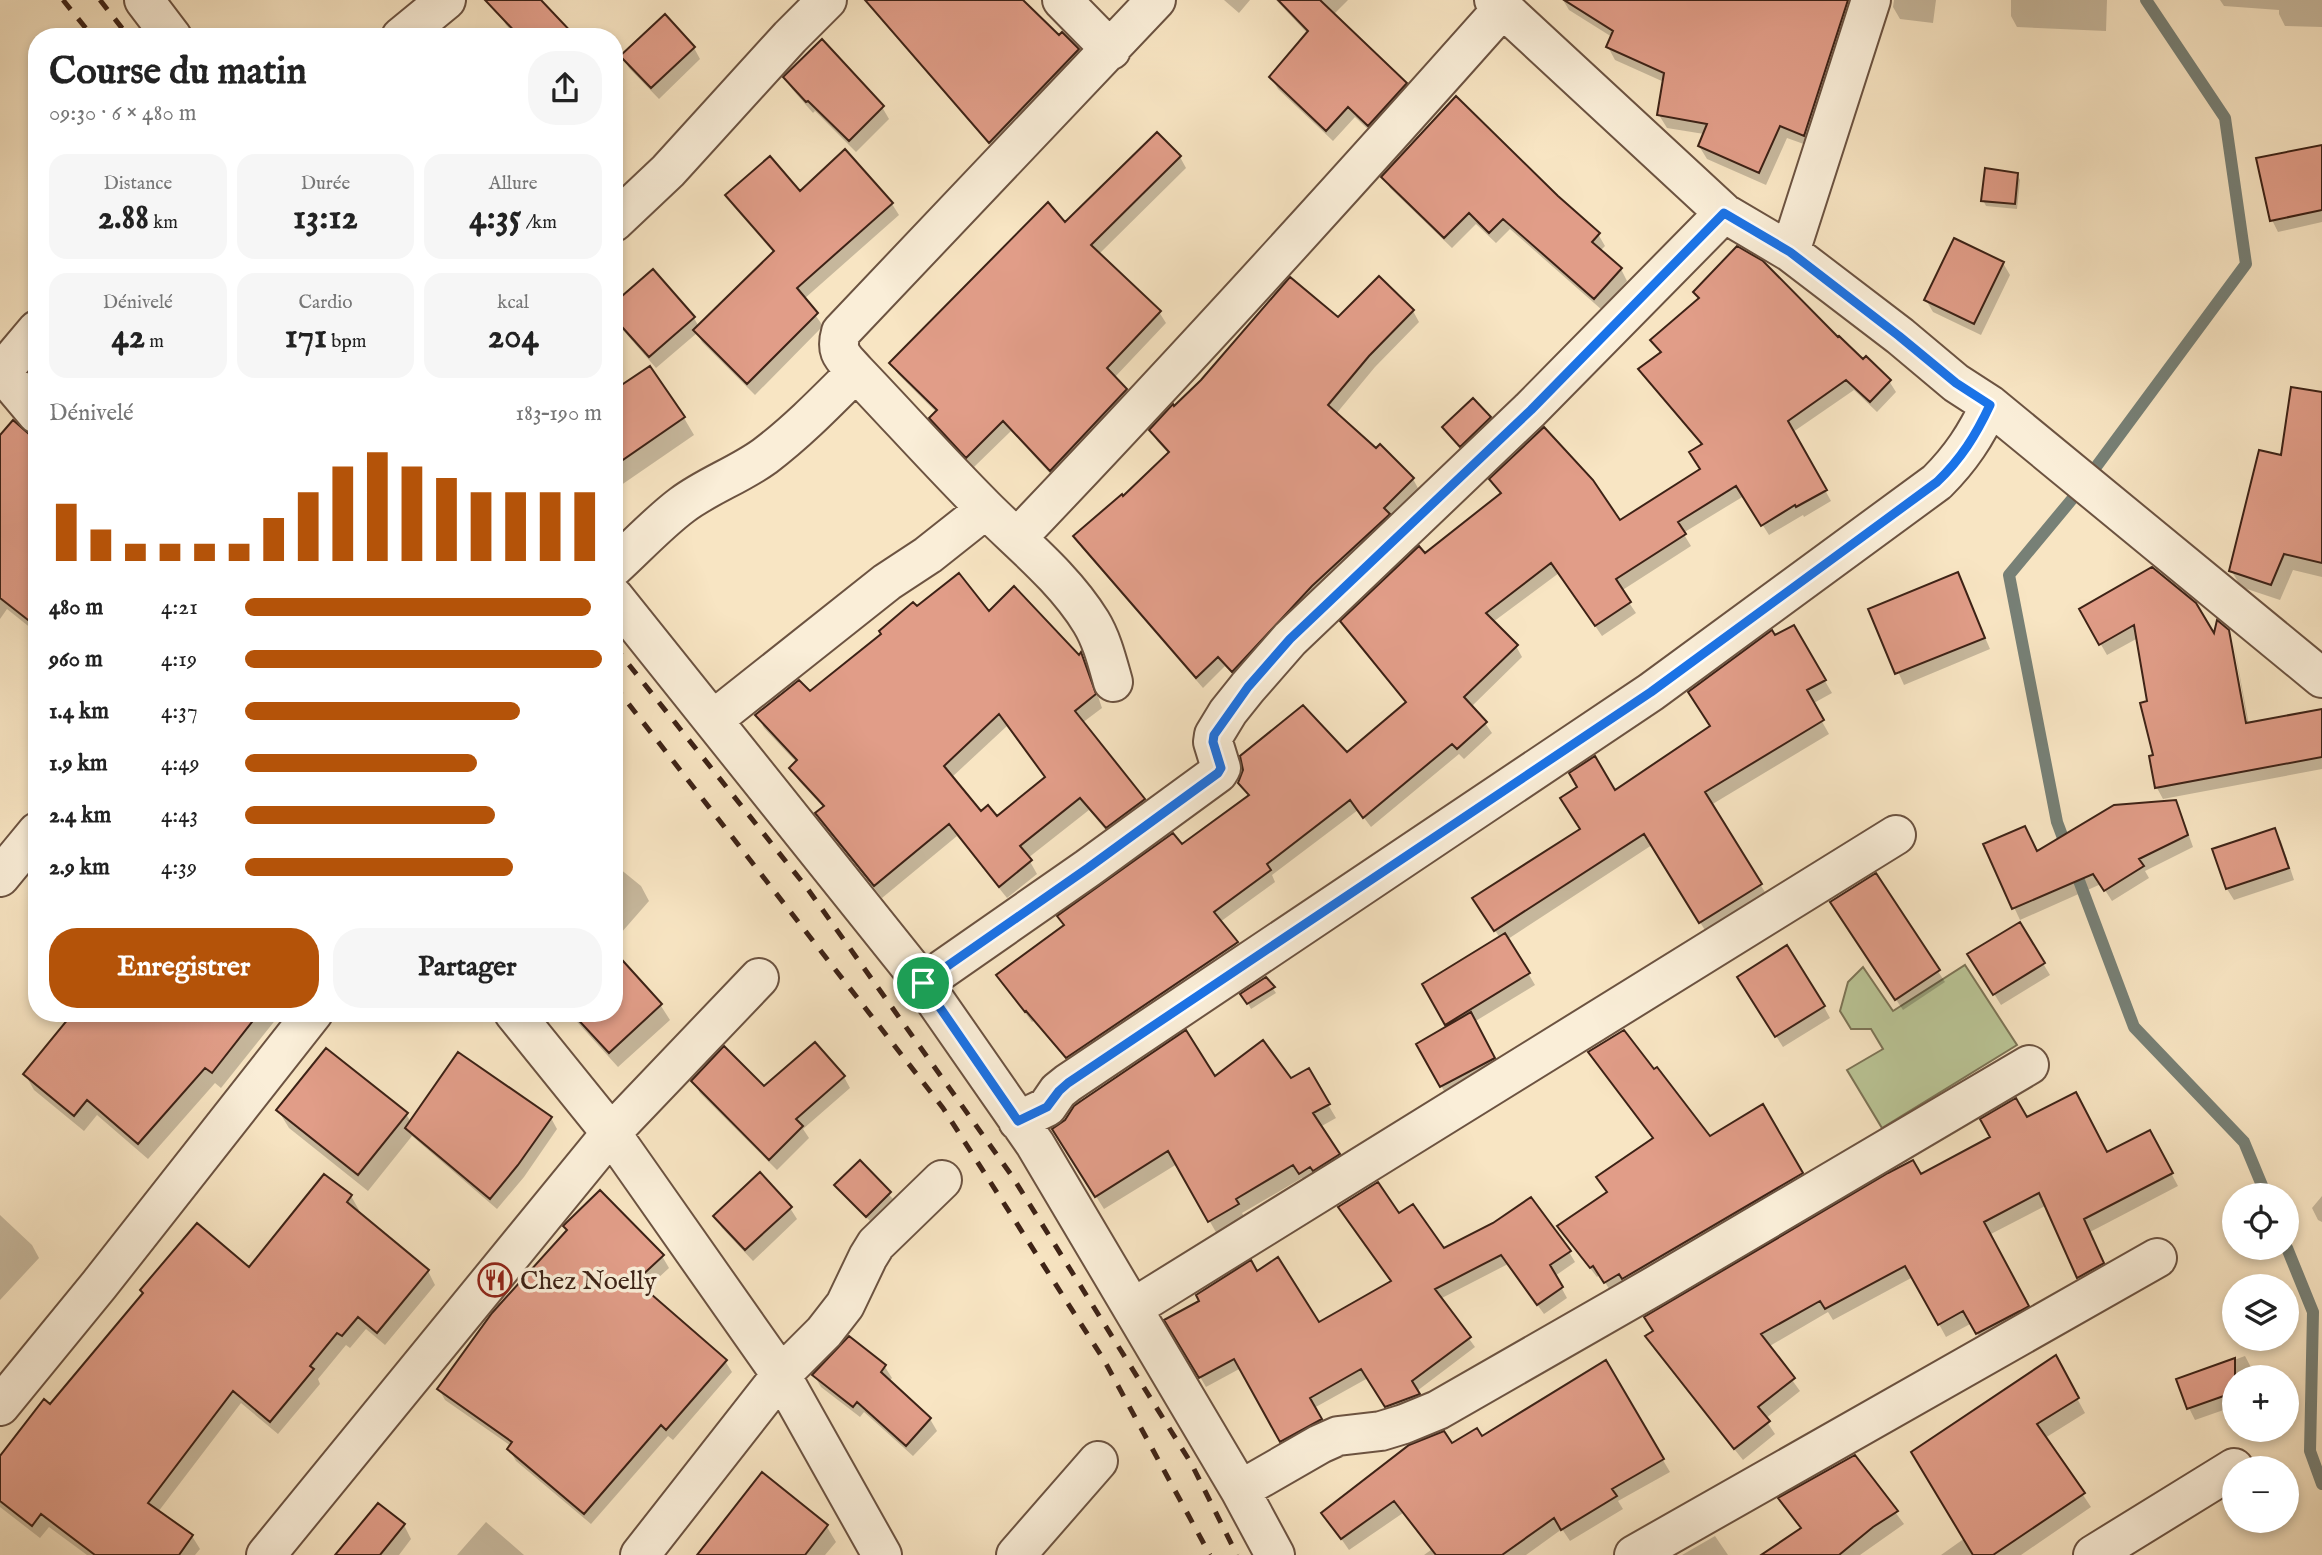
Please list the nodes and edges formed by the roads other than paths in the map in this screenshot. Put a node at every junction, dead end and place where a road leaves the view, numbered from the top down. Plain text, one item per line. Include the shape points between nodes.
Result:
1 (144, 0) edge
2 (446, 0) edge
3 (827, 0) edge
4 (1062, 0) edge
5 (1156, 0) edge
6 (1871, 0) edge
7 (1499, 4) edge
8 (165, 28) edge
9 (412, 28) edge
10 (1111, 50) junction
11 (1724, 213) junction
12 (623, 214) edge
13 (1790, 252) junction
14 (28, 340) edge
15 (0, 372) edge
16 (856, 372) junction
17 (28, 404) edge
18 (1990, 405) junction
19 (986, 509) junction
20 (1017, 538) junction
21 (623, 559) edge
22 (623, 608) edge
23 (2322, 678) edge
24 (1113, 682) dead end
25 (713, 720) junction
26 (1896, 835) dead end
27 (28, 843) edge
28 (0, 877) edge
29 (759, 978) dead end
30 (923, 983) junction
31 (306, 1022) edge
32 (521, 1022) edge
33 (2029, 1065) dead end
34 (1018, 1121) junction
35 (611, 1133) junction
36 (942, 1180) dead end
37 (2157, 1258) dead end
38 (1133, 1308) junction
39 (780, 1375) junction
40 (0, 1406) edge
41 (1098, 1461) dead end
42 (2222, 1475) edge
43 (1240, 1490) junction
44 (266, 1555) edge
45 (640, 1555) edge
46 (883, 1555) edge
47 (1016, 1555) edge
48 (1275, 1555) edge
49 (1634, 1555) edge
50 (2093, 1555) edge

1 - 8 street
2 - 9 street
3 - 12 street
4 - 10 street
5 - 10 street
6 - 13 street
7 - 11 street
7 - 20 street via 1302,234
10 - 16 street via 841,332 839,352
11 - 13 street
11 - 30 street via 1531,410 1290,639 1214,735 1221,768 1218,773
13 - 18 street
14 - 15 street
15 - 17 street
16 - 19 street
16 - 21 street via 765,455 681,506
18 - 23 street
18 - 34 street via 1973,439 1937,482 1651,692 1068,1083 1047,1107
19 - 20 street
19 - 25 street
20 - 24 street via 1091,621
22 - 25 street
25 - 30 street
26 - 38 street
27 - 28 street
29 - 35 street
30 - 34 street
31 - 40 street
32 - 35 street
33 - 43 street via 1438,1410 1381,1430 1338,1436
34 - 38 street
35 - 39 street
35 - 44 street
36 - 39 street via 876,1244 845,1305
37 - 49 street
38 - 43 street
39 - 45 street
39 - 46 street
41 - 47 street
42 - 50 street
43 - 48 street

